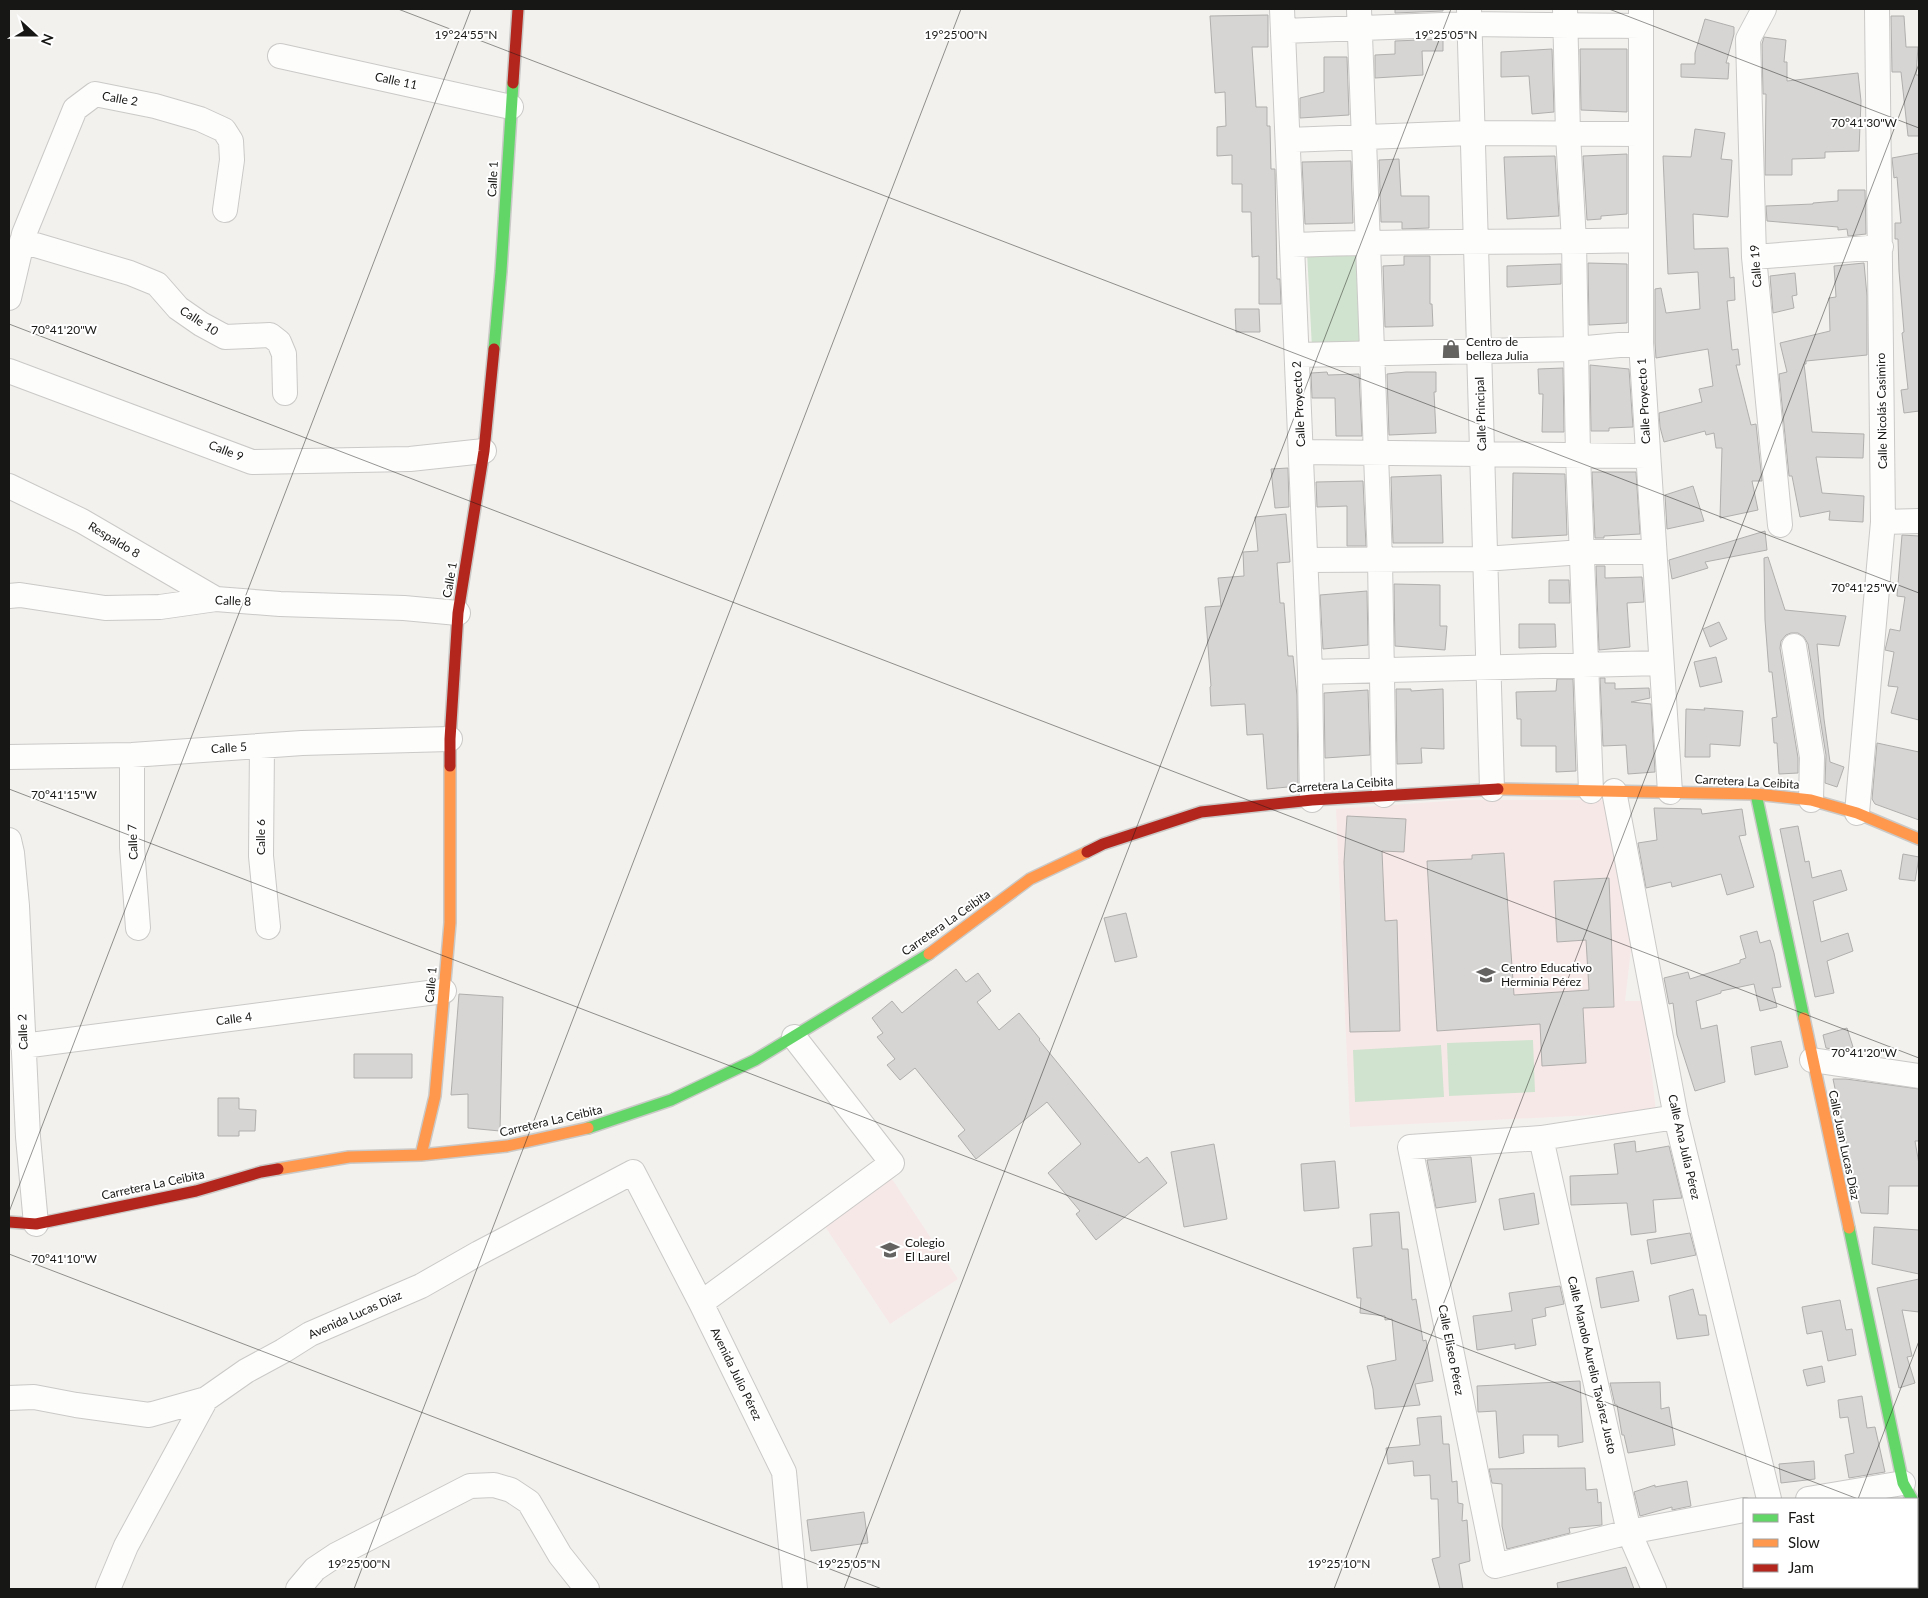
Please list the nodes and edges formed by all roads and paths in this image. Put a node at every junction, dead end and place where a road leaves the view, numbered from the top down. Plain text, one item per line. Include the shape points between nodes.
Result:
1 (518, 9) edge
2 (1764, 9) edge
3 (1877, 9) edge
4 (1469, 17) edge
5 (1565, 17) edge
6 (1641, 18) edge
7 (1359, 19) edge
8 (1283, 20) edge
9 (280, 56) dead end
10 (511, 107) junction
11 (1471, 133) junction
12 (1568, 134) junction
13 (1640, 134) junction
14 (1363, 137) junction
15 (1288, 140) junction
16 (225, 210) dead end
17 (1641, 240) junction
18 (22, 241) junction
19 (1368, 241) junction
20 (1476, 242) junction
21 (1574, 242) junction
22 (1292, 245) junction
23 (1881, 247) junction
24 (1754, 257) junction
25 (9, 298) edge
26 (1641, 343) junction
27 (1576, 349) junction
28 (1479, 352) junction
29 (1372, 354) junction
30 (1297, 355) junction
31 (9, 371) edge
32 (285, 393) dead end
33 (484, 451) junction
34 (1301, 452) junction
35 (1375, 453) junction
36 (1482, 454) junction
37 (1578, 455) junction
38 (1647, 456) junction
39 (9, 486) edge
40 (1919, 521) edge
41 (1883, 522) junction
42 (1780, 525) dead end
43 (1582, 552) junction
44 (1654, 552) junction
45 (1485, 559) junction
46 (1306, 560) junction
47 (1380, 560) junction
48 (9, 596) edge
49 (216, 599) junction
50 (458, 613) junction
51 (1794, 646) dead end
52 (1661, 663) junction
53 (1586, 666) junction
54 (1489, 668) junction
55 (1381, 670) junction
56 (1310, 672) junction
57 (450, 740) junction
58 (262, 746) junction
59 (132, 755) junction
60 (9, 757) edge
61 (1492, 789) junction
62 (1591, 791) junction
63 (1614, 791) junction
64 (1670, 792) junction
65 (1756, 794) junction
66 (1384, 795) junction
67 (1312, 800) junction
68 (1811, 800) junction
69 (1857, 813) junction
70 (1919, 839) edge
71 (9, 840) edge
72 (268, 927) dead end
73 (138, 928) dead end
74 (444, 991) junction
75 (794, 1036) junction
76 (23, 1046) junction
77 (1812, 1060) junction
78 (1919, 1076) edge
79 (1676, 1117) junction
80 (1541, 1138) junction
81 (420, 1155) junction
82 (633, 1172) joint
83 (9, 1222) edge
84 (36, 1224) junction
85 (702, 1303) junction
86 (9, 1398) edge
87 (206, 1399) junction
88 (1907, 1491) edge
89 (1769, 1498) edge
90 (1820, 1498) edge
91 (1743, 1510) edge
92 (1629, 1532) junction
93 (108, 1589) edge
94 (298, 1589) edge
95 (586, 1589) edge
96 (795, 1589) edge
97 (1654, 1589) edge

1 - 10 street, Calle 1
2 - 24 street, Calle 19 via 1748,39
3 - 23 street, Calle Nicolás Casimiro
4 - 5 street
4 - 7 street
4 - 11 street, Calle Principal
5 - 6 street
5 - 12 street
6 - 13 street, Calle Proyecto 1
7 - 8 street
7 - 14 street
8 - 15 street, Calle Proyecto 2
9 - 10 street, Calle 11
10 - 33 street, Calle 1 via 501,270
11 - 12 street
11 - 14 street
11 - 20 street, Calle Principal
12 - 13 street
12 - 21 street
13 - 17 street, Calle Proyecto 1
14 - 15 street
14 - 19 street
15 - 22 street, Calle Proyecto 2
16 - 18 street, Calle 2 via 232,160 231,141 224,130 200,119 155,106 95,94 75,109
17 - 21 street
17 - 26 street, Calle Proyecto 1
18 - 25 street, Calle 2
18 - 32 street, Calle 10 via 157,284 178,308 225,337 270,335 279,342 284,354
19 - 20 street
19 - 22 street
19 - 29 street
20 - 21 street
20 - 28 street, Calle Principal
21 - 27 street
22 - 30 street, Calle Proyecto 2
23 - 24 street
23 - 41 street, Calle Nicolás Casimiro
24 - 42 street, Calle 19
26 - 27 street
26 - 38 street, Calle Proyecto 1
27 - 28 street
27 - 37 street
28 - 29 street
28 - 36 street, Calle Principal
29 - 30 street
29 - 35 street
30 - 34 street, Calle Proyecto 2
31 - 33 street, Calle 9 via 252,462 410,459
33 - 50 street, Calle 1
34 - 35 street
34 - 46 street, Calle Proyecto 2
35 - 36 street
35 - 47 street
36 - 37 street
36 - 45 street, Calle Principal
37 - 38 street
37 - 43 street
38 - 44 street, Calle Proyecto 1
39 - 49 street, Respaldo 8 via 82,521
40 - 41 street
41 - 69 street, Calle Nicolás Casimiro
43 - 44 street
43 - 45 street
43 - 53 street
44 - 52 street, Calle Proyecto 1
45 - 47 street
45 - 54 street, Calle Principal
46 - 47 street
46 - 56 street, Calle Proyecto 2
47 - 55 street
48 - 49 street, Calle 8 via 105,608 160,607
49 - 50 street, Calle 8
50 - 57 street, Calle 1
51 - 68 street via 1812,757
52 - 53 street
52 - 64 street, Calle Proyecto 1
53 - 54 street
53 - 62 street
54 - 55 street
54 - 61 street, Calle Principal
55 - 56 street
55 - 66 street
56 - 67 street, Calle Proyecto 2
57 - 58 street, Calle 5
57 - 74 street, Calle 1 via 450,923
58 - 59 street, Calle 5
58 - 72 street, Calle 6 via 261,856
59 - 60 street, Calle 5
59 - 73 street, Calle 7 via 132,847
61 - 62 street, Carretera La Ceibita
61 - 66 street, Carretera La Ceibita
62 - 63 street, Carretera La Ceibita
63 - 64 street, Carretera La Ceibita
63 - 79 street, Calle Ana Julia Pérez
64 - 65 street, Carretera La Ceibita
65 - 68 street, Carretera La Ceibita
65 - 77 street, Calle Juan Lucas Díaz
66 - 67 street, Carretera La Ceibita
67 - 75 street, Carretera La Ceibita via 1201,812 1104,844 1030,879 934,951
68 - 69 street, Carretera La Ceibita
69 - 70 street, Carretera La Ceibita
71 - 76 street, Calle 2 via 18,915
74 - 76 street, Calle 4
74 - 81 street, Calle 1 via 435,1096
75 - 81 street, Carretera La Ceibita via 755,1060 671,1100 579,1131 508,1146
75 - 85 street via 892,1163
76 - 84 street, Calle 2
77 - 78 street
77 - 88 street, Calle Juan Lucas Díaz
79 - 80 street, Calle Eliseo Pérez
79 - 89 street, Calle Ana Julia Pérez
80 - 92 street, Calle Manolo Aurelio Tavárez Justo
80 - 92 street, Calle Eliseo Pérez via 1410,1147 1495,1566
81 - 84 street, Carretera La Ceibita via 349,1157 260,1172 196,1191
82 - 85 street, Avenida Julio Pérez
82 - 87 street, Avenida Lucas Díaz via 421,1286 310,1334 246,1371
83 - 84 street, Carretera La Ceibita
85 - 96 street, Avenida Julio Pérez via 784,1472
86 - 87 street, Avenida Lucas Díaz via 34,1397 149,1415
87 - 93 street via 126,1546
88 - 90 street
91 - 92 street, Calle Eliseo Pérez
92 - 97 street, Calle Manolo Aurelio Tavárez Justo
94 - 95 street via 315,1569 336,1555 470,1486 494,1485 511,1490 529,1502 560,1555

